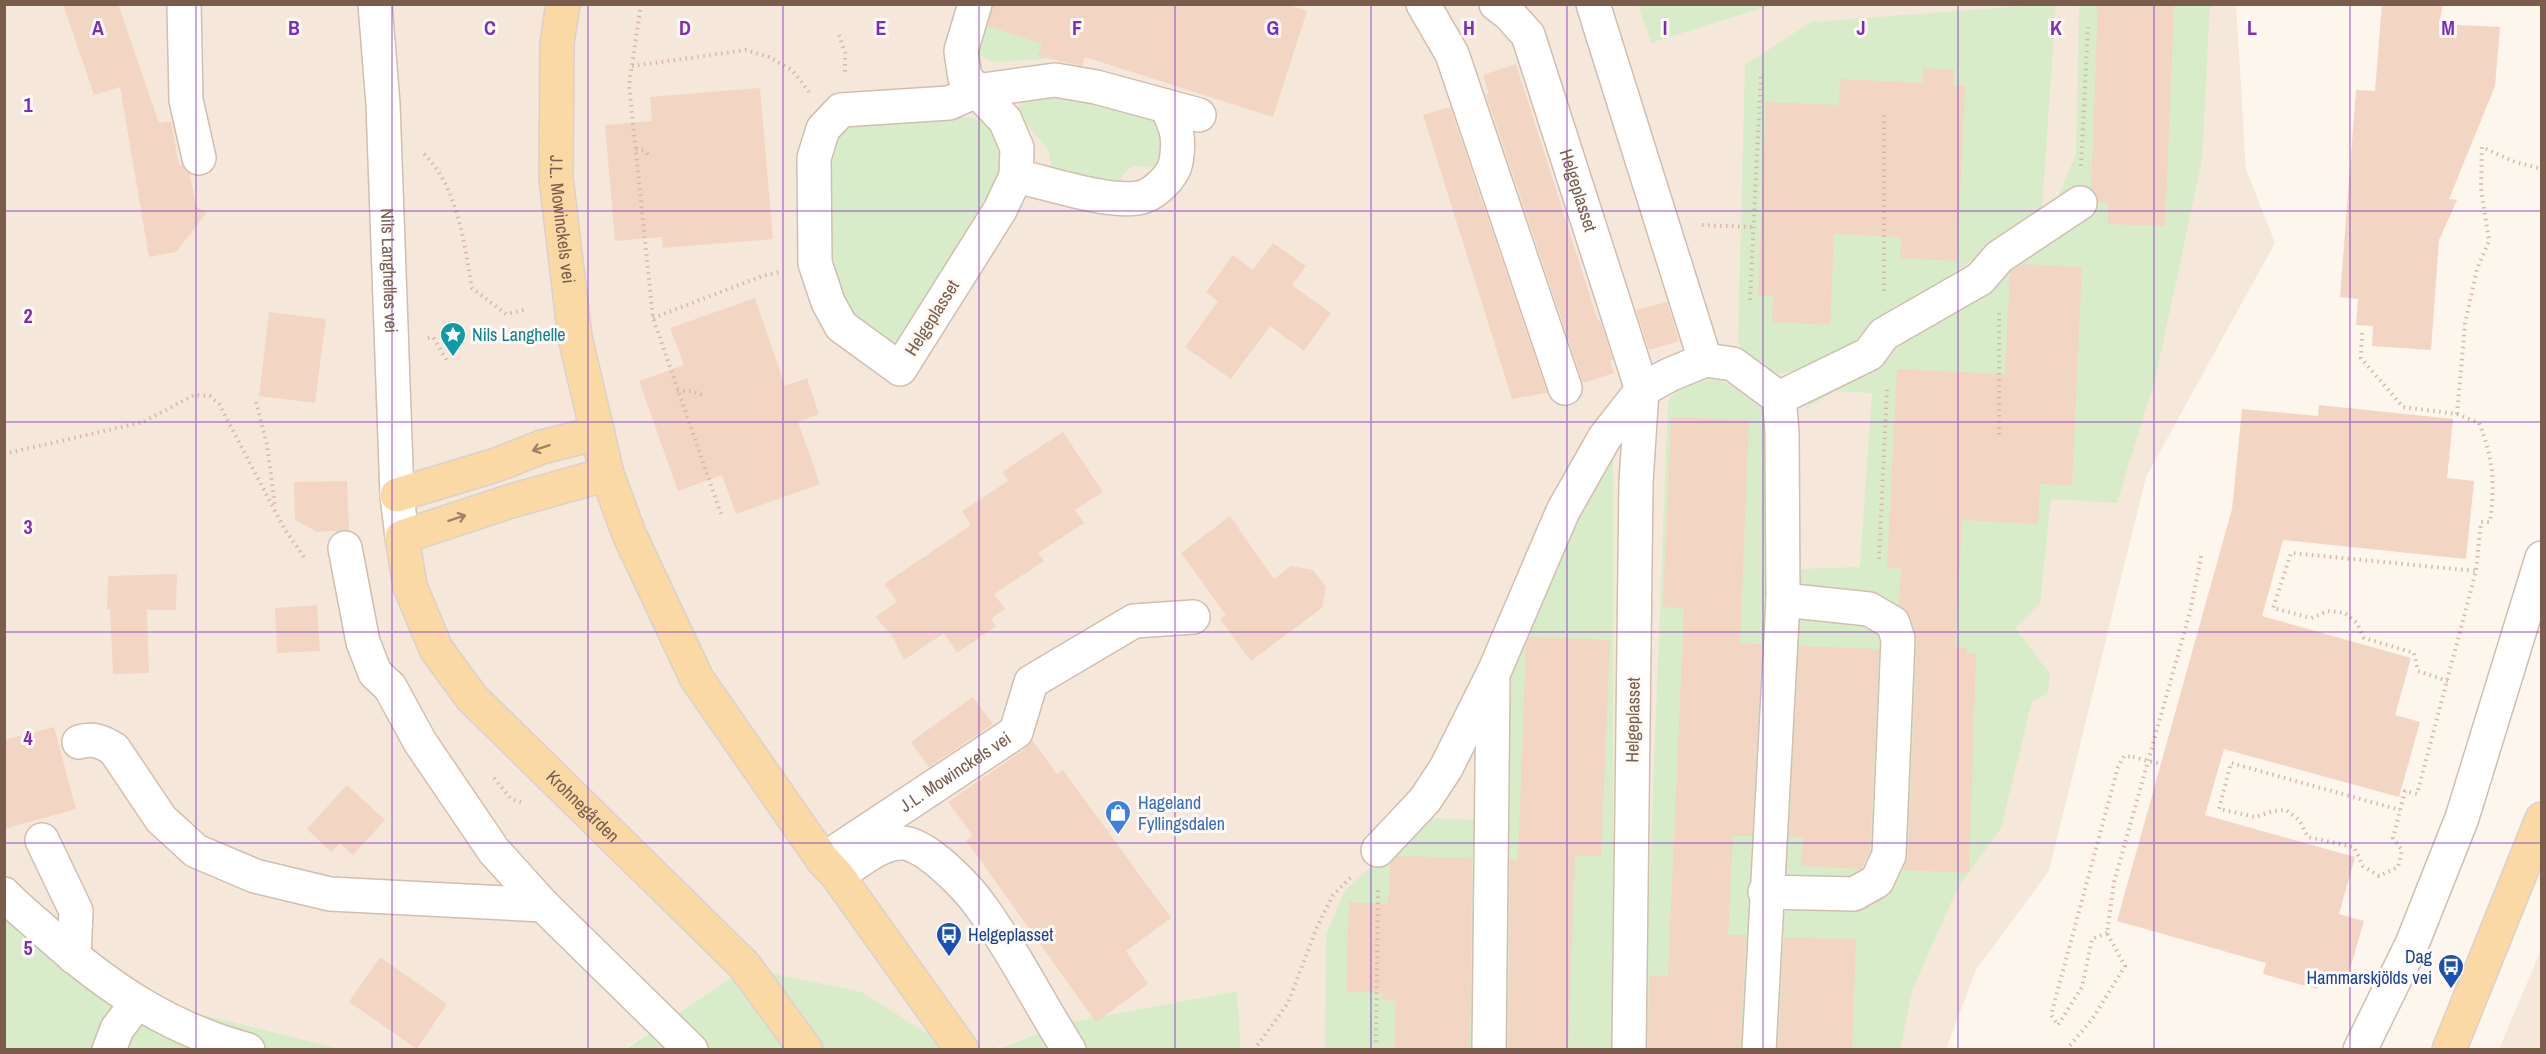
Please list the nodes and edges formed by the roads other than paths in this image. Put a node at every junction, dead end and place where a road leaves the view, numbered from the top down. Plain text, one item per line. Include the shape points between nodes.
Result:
1 (184, 4) edge
2 (375, 4) edge
3 (563, 4) edge
4 (975, 4) edge
5 (1423, 4) edge
6 (1496, 4) edge
7 (1593, 4) edge
8 (976, 91) junction
9 (1166, 106) junction
10 (1199, 115) dead end
11 (199, 158) dead end
12 (1016, 176) junction
13 (2080, 203) road end
14 (1706, 360) junction
15 (1565, 388) dead end
16 (1642, 390) junction
17 (1779, 398) junction
18 (598, 432) junction
19 (607, 474) junction
20 (397, 495) junction
21 (402, 537) junction
22 (345, 548) dead end
23 (2541, 558) edge
24 (1783, 600) junction
25 (1193, 618) dead end
26 (1494, 672) junction
27 (79, 742) dead end
28 (2541, 819) edge
29 (42, 840) dead end
30 (1378, 850) road end
31 (830, 867) junction
32 (1765, 892) junction
33 (4, 894) edge
34 (543, 905) junction
35 (74, 957) junction
36 (136, 1004) junction
37 (109, 1050) edge
38 (248, 1050) edge
39 (691, 1050) edge
40 (806, 1050) edge
41 (962, 1050) edge
42 (1068, 1050) edge
43 (1489, 1050) edge
44 (1629, 1050) edge
45 (1759, 1050) edge
46 (2360, 1050) edge
47 (2448, 1050) edge

1 - 11 street via 186,100
2 - 20 street, Nils Langhelles vei via 384,104
3 - 18 main road, J.L. Mowinckels vei via 557,43 556,178 575,337
4 - 8 street, Helgeplasset via 961,51 965,78
5 - 15 street via 1452,54
6 - 16 street, Helgeplasset via 1528,35
7 - 14 street
8 - 9 street, Helgeplasset via 1055,80
8 - 12 street, Helgeplasset via 1005,120 1017,148
8 - 12 street, Helgeplasset via 949,103 841,110 823,129 814,158 815,263 841,326 900,369 1000,210
9 - 10 street, Helgeplasset
9 - 12 street via 1178,129 1174,170 1160,186 1140,198 1113,198
13 - 17 street via 1999,257 1980,279
14 - 16 street
14 - 17 street via 1733,364
16 - 26 street via 1618,417 1585,469
16 - 44 street, Helgeplasset via 1636,482
17 - 24 street
18 - 19 main road, J.L. Mowinckels vei
18 -> 20 main road
21 -> 19 main road
19 - 31 main road, J.L. Mowinckels vei via 629,534 697,679
20 - 21 street, Nils Langhelles vei
21 - 40 main road, Krohnegården via 410,586 436,649 472,698 744,965
22 - 34 street via 363,642 375,673 390,687 420,742 494,851
23 - 46 street via 2462,818 2412,944
24 - 32 street
24 - 32 street via 1869,609 1893,623 1898,639 1889,855 1878,881 1854,894
25 - 31 street, J.L. Mowinckels vei via 1134,621 1031,682 1016,732
26 - 30 street via 1436,784
26 - 43 street
27 - 34 street via 90,739 114,749 161,819 196,851 255,876 330,894
28 - 47 main road
29 - 35 street via 76,911
31 - 41 main road, J.L. Mowinckels vei
31 - 42 street, J.L. Mowinckels vei via 902,843 939,862 981,906
32 - 45 street
33 - 35 street
34 - 39 street
35 - 36 street
36 - 37 street via 117,1029
36 - 38 street via 213,1041

